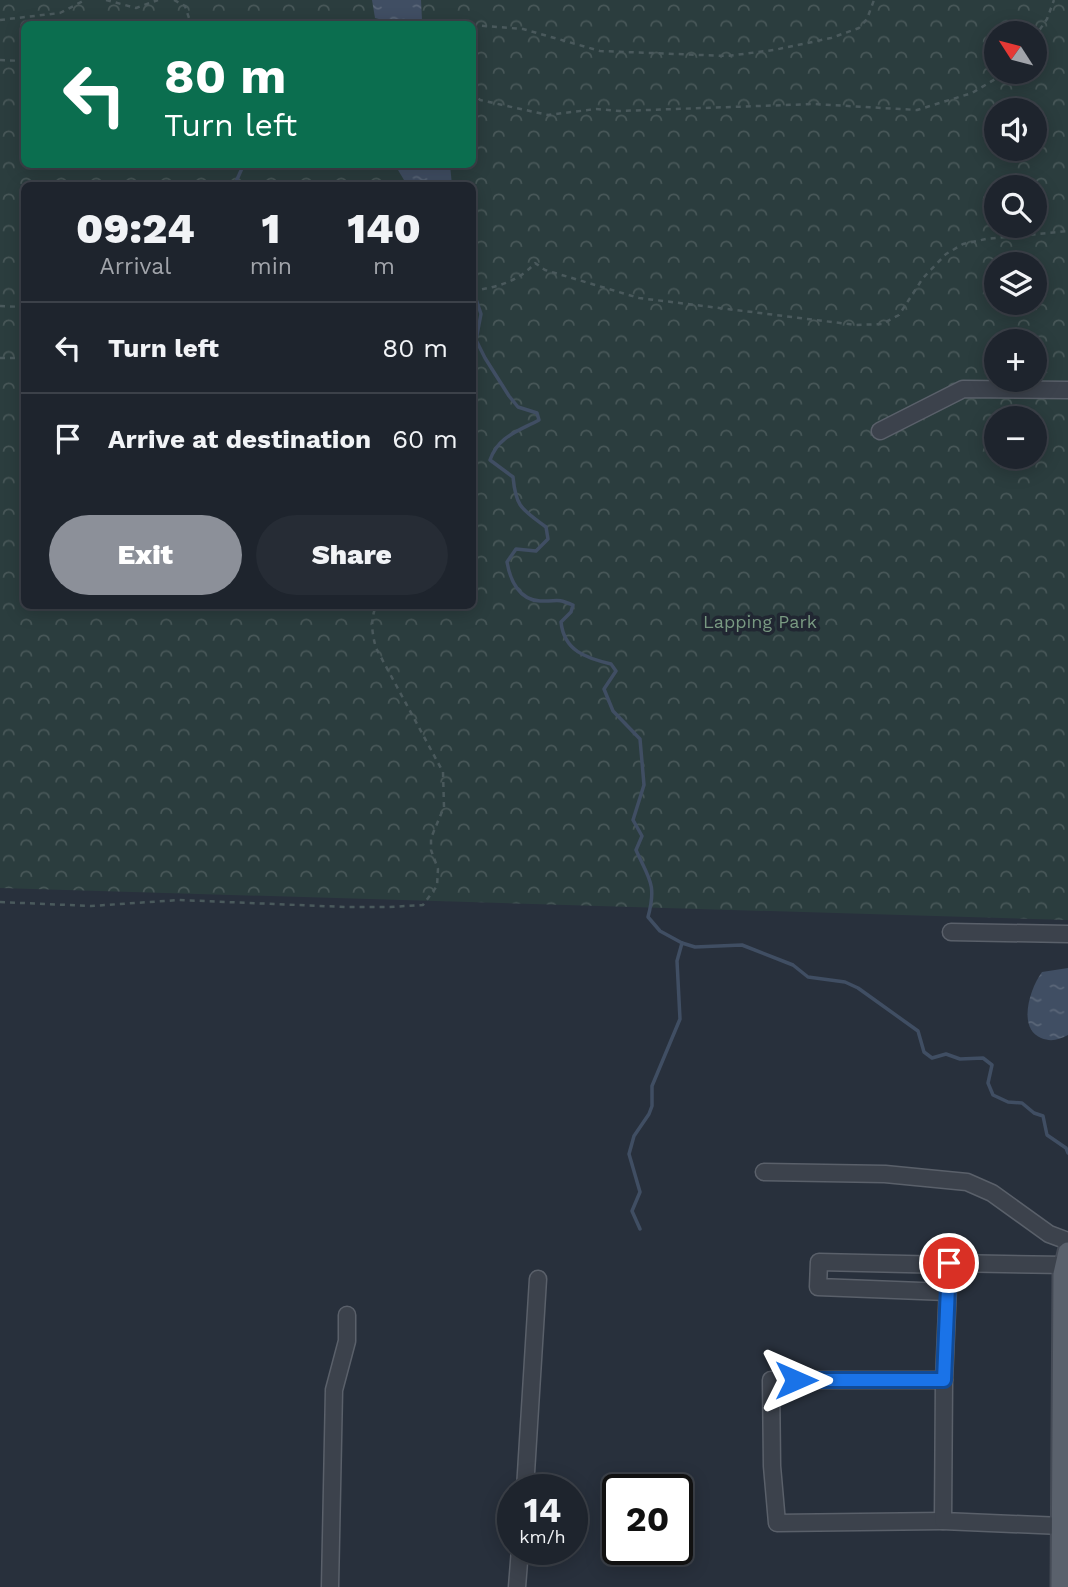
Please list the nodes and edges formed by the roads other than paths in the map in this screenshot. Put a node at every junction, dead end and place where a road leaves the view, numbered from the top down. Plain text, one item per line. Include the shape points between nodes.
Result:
1 (1068, 390) edge
2 (880, 431) dead end
3 (951, 932) dead end
4 (1068, 934) edge
5 (764, 1172) dead end
6 (1068, 1241) edge
7 (1067, 1258) edge
8 (949, 1265) junction
9 (538, 1279) dead end
10 (947, 1292) junction
11 (347, 1315) dead end
12 (944, 1380) junction
13 (525, 1474) edge
14 (943, 1521) junction
15 (1062, 1526) junction
16 (519, 1565) edge
17 (330, 1587) edge
18 (517, 1587) edge
19 (1061, 1587) edge

1 - 2 street via 963,389
3 - 4 street
5 - 6 street via 885,1174 967,1182 992,1193 1049,1234
7 - 8 street
7 - 15 main road via 1063,1274
8 - 10 street
8 - 10 street via 819,1262 818,1287
9 - 13 street
10 - 12 street
11 - 17 street via 347,1341 334,1390
12 - 14 street
12 - 14 street via 771,1380 777,1523
14 - 15 street
15 - 19 main road
16 - 18 street

